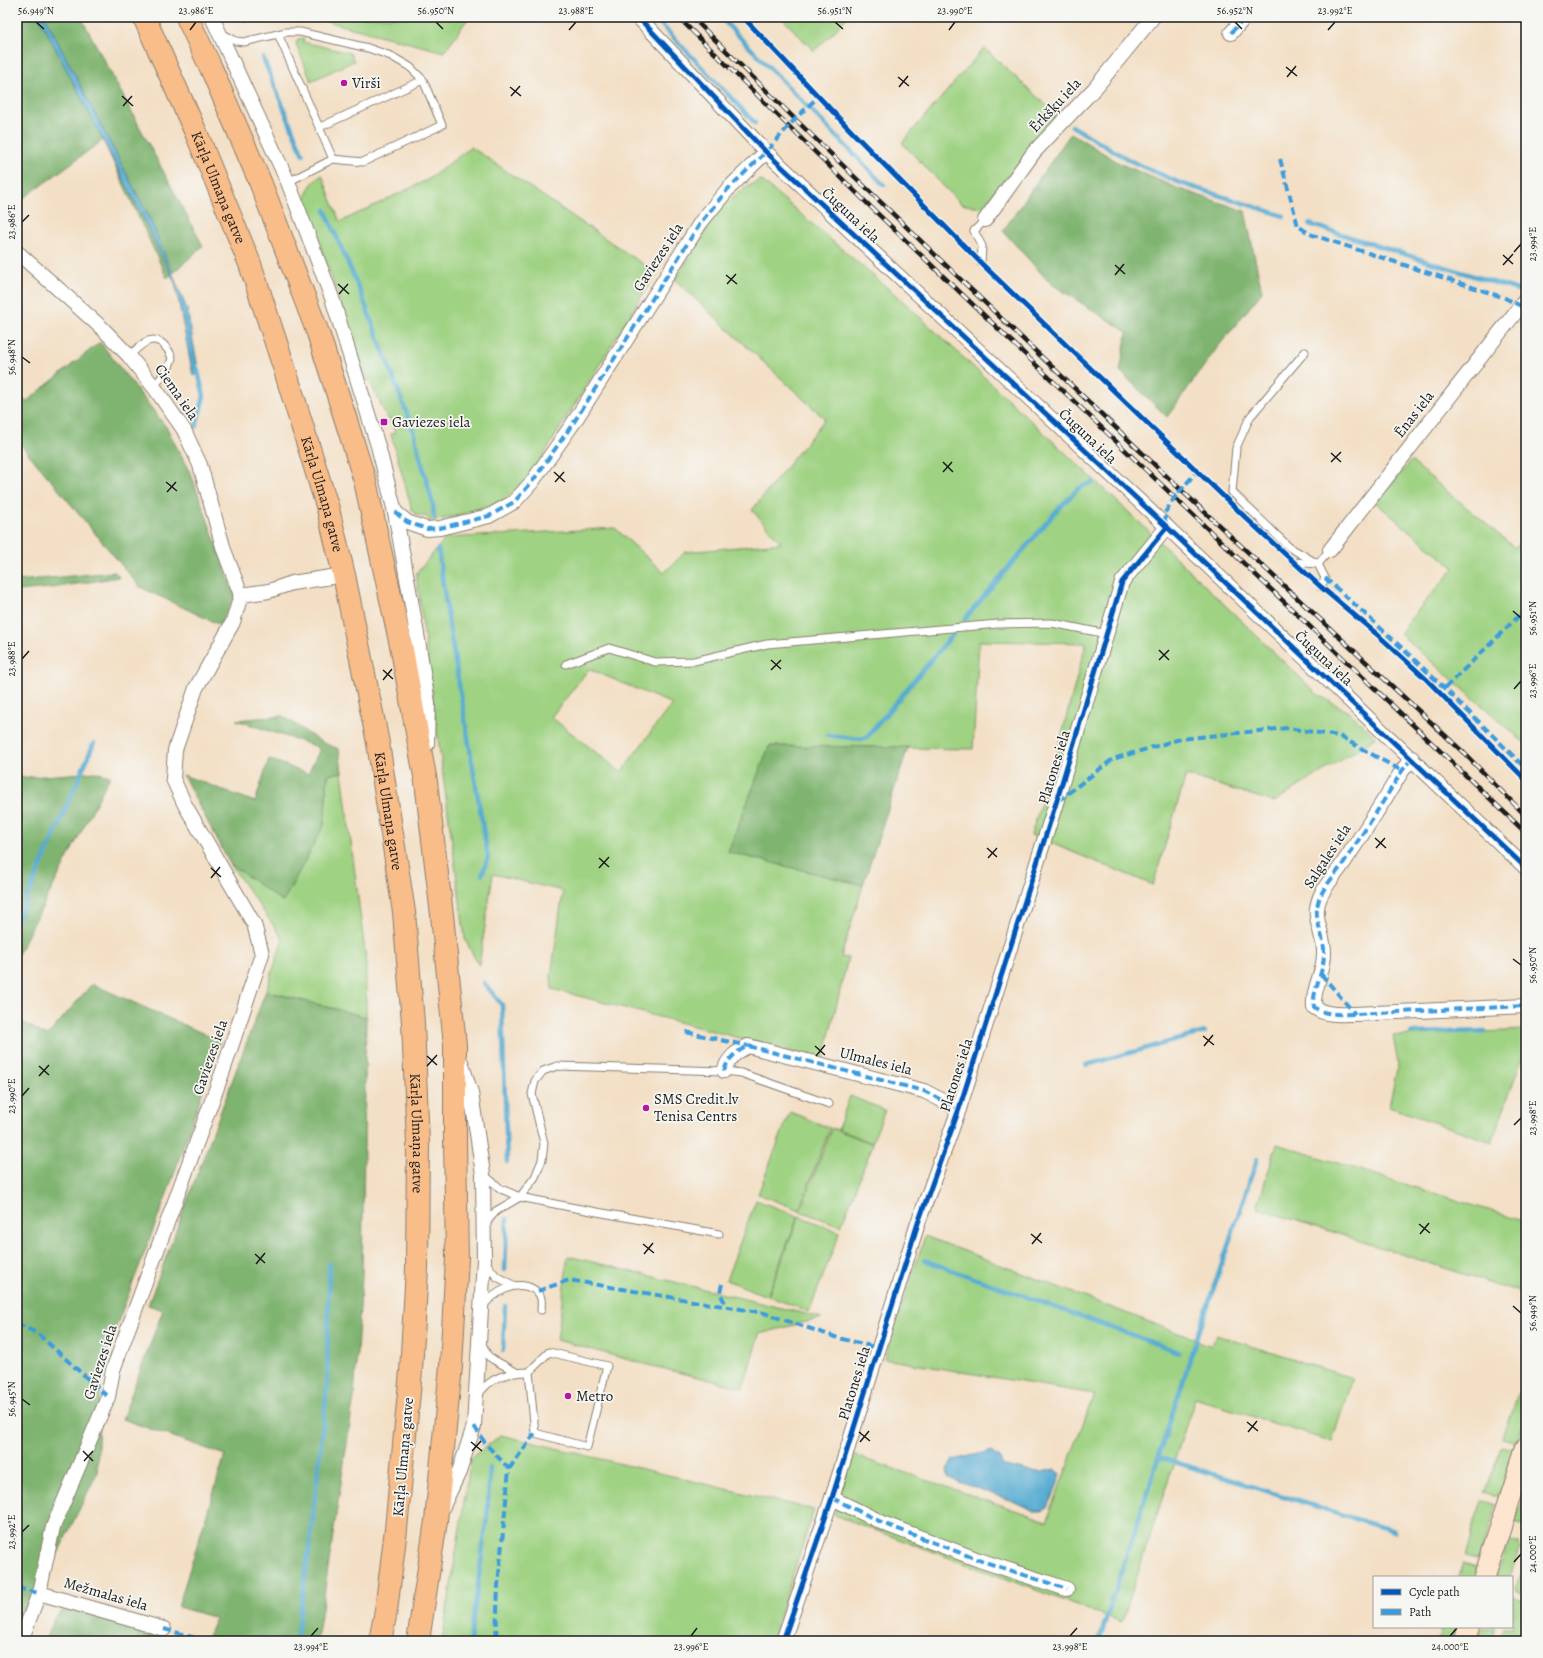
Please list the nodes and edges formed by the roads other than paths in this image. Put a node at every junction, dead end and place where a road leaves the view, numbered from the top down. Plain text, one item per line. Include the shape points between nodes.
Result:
1 (144, 17) edge
2 (187, 17) edge
3 (212, 17) edge
4 (638, 17) edge
5 (1152, 17) edge
6 (1245, 17) edge
7 (220, 32) junction
8 (1231, 33) dead end
9 (278, 34) junction
10 (423, 80) junction
11 (320, 126) junction
12 (766, 152) junction
13 (333, 159) junction
14 (288, 182) junction
15 (985, 220) joint
16 (17, 252) edge
17 (981, 263) dead end
18 (1526, 299) edge
19 (1305, 352) dead end
20 (129, 356) junction
21 (154, 387) junction
22 (395, 512) junction
23 (1167, 527) junction
24 (1330, 550) joint
25 (1294, 562) dead end
26 (1318, 564) junction
27 (344, 575) junction
28 (1321, 587) dead end
29 (241, 595) junction
30 (1107, 634) junction
31 (566, 664) dead end
32 (1412, 758) junction
33 (426, 782) junction
34 (1526, 868) edge
35 (1526, 1006) edge
36 (455, 1045) junction
37 (724, 1071) junction
38 (829, 1104) dead end
39 (959, 1109) junction
40 (483, 1174) junction
41 (520, 1196) junction
42 (483, 1227) junction
43 (719, 1234) dead end
44 (484, 1260) junction
45 (514, 1286) junction
46 (482, 1308) junction
47 (541, 1310) dead end
48 (479, 1339) junction
49 (516, 1372) junction
50 (529, 1372) junction
51 (476, 1398) junction
52 (1526, 1448) edge
53 (832, 1498) junction
54 (436, 1521) junction
55 (1484, 1576) edge
56 (1067, 1589) dead end
57 (39, 1593) junction
58 (1468, 1628) edge
59 (164, 1629) dead end
60 (21, 1641) edge
61 (380, 1641) edge
62 (418, 1641) edge
63 (783, 1641) edge
64 (1464, 1641) edge

1 - 27 highway, Kārļa Ulmaņa gatve via 250,264 284,364 328,509
2 - 33 highway via 261,184 318,333 344,414 364,481 402,650
3 - 7 street
4 - 12 street, Čuguna iela
5 - 15 street, Ērkšķu iela via 1095,88 1034,152
6 - 8 street
7 - 9 lane via 236,41 244,42
7 - 14 street
9 - 10 lane via 300,32 368,48 401,61
9 - 11 lane
10 - 11 lane
10 - 13 lane via 442,125 363,162
11 - 13 lane
12 - 22 street, Gaviezes iela via 728,189 700,222 574,422 532,482 514,502 489,516 440,528 428,529 406,522
12 - 23 street, Čuguna iela
13 - 14 lane
14 - 22 street via 332,298 378,446
15 - 17 lane via 974,231 982,246
16 - 20 street, Ciema iela via 103,329
18 - 24 street, Ēnas iela
19 - 26 lane via 1250,417 1236,448 1232,492 1289,547
20 - 21 street, Ciema iela
20 - 21 lane via 141,344 155,339 170,351 172,358 169,367
21 - 29 street, Ciema iela via 184,430 200,464 224,550
22 - 33 street via 428,703
23 - 30 street, Platones iela via 1122,582
23 - 32 street, Čuguna iela
24 - 26 lane
25 - 26 lane
26 - 28 lane via 1325,578
27 - 29 street via 292,583 269,592
27 - 61 highway, Kārļa Ulmaņa gatve via 378,743 404,912 413,1023 418,1144 417,1269 411,1371 396,1529
29 - 57 street, Gaviezes iela via 233,622 196,688 175,750 173,779 185,805 254,924 262,954 224,1068 113,1370 108,1397 53,1527
30 - 31 lane via 1052,623 998,624 767,644 694,661 655,662 609,648
30 - 39 street, Platones iela
32 - 34 street, Čuguna iela
32 - 35 street, Salgales iela via 1344,863 1324,889 1318,902 1316,917 1324,952 1323,966 1313,996 1314,1007 1328,1013 1355,1014
33 - 36 highway
36 - 40 street via 471,1093
36 - 54 highway via 457,1258 451,1366
37 - 38 lane via 741,1073
37 - 39 street, Ulmales iela via 726,1063 736,1051 748,1046 924,1091
37 - 41 lane via 557,1066 543,1071 535,1081 532,1094 544,1144 542,1160 535,1177
39 - 53 street, Platones iela via 918,1223
40 - 41 lane via 501,1190
40 - 42 street
41 - 42 lane via 496,1211
41 - 43 lane
42 - 44 street
44 - 45 lane via 497,1277
44 - 46 street
45 - 46 lane via 489,1299
45 - 47 lane via 526,1285 538,1291 542,1300
46 - 48 street
48 - 49 lane via 488,1356
48 - 51 street
49 - 50 lane
49 - 51 lane via 491,1380
50 - 50 lane via 535,1432 587,1447 607,1366 549,1352
51 - 54 street via 474,1426 459,1472
52 - 55 street
53 - 56 street via 892,1526 979,1560
53 - 63 street, Platones iela
54 - 62 highway
57 - 59 street, Mežmalas iela
57 - 60 street, Gaviezes iela
58 - 64 street

